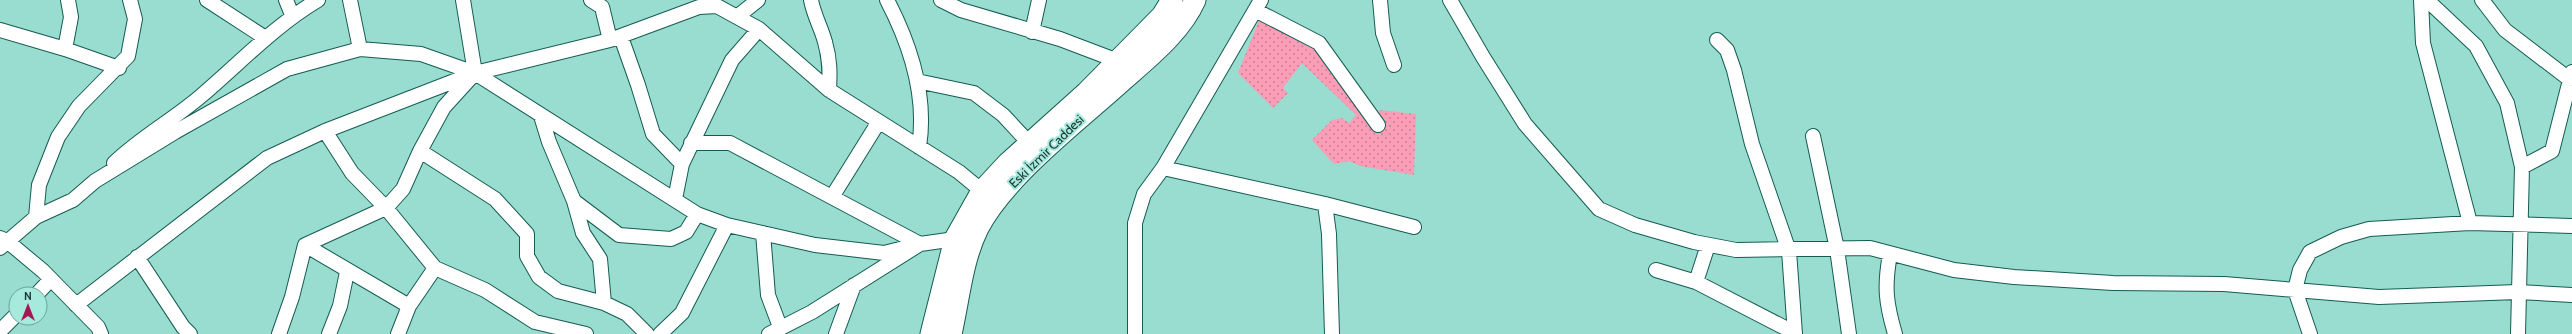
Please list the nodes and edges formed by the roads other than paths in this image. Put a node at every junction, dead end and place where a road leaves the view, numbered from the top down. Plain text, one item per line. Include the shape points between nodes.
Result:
1 (68, 0) edge
2 (130, 0) edge
3 (208, 0) edge
4 (286, 0) edge
5 (318, 0) edge
6 (350, 0) edge
7 (463, 0) edge
8 (591, 0) edge
9 (758, 0) edge
10 (811, 0) edge
11 (887, 0) edge
12 (941, 0) edge
13 (1039, 0) edge
14 (1172, 0) edge
15 (1195, 0) edge
16 (1380, 0) edge
17 (1450, 0) edge
18 (2421, 0) edge
19 (2427, 0) edge
20 (2482, 0) edge
21 (1258, 5) edge
22 (292, 15) junction
23 (738, 16) junction
24 (759, 29) junction
25 (0, 30) edge
26 (1032, 32) junction
27 (264, 37) junction
28 (616, 39) junction
29 (1717, 40) dead end
30 (65, 49) junction
31 (360, 49) junction
32 (1118, 61) junction
33 (1394, 65) dead end
34 (119, 68) junction
35 (475, 73) junction
36 (2571, 75) edge
37 (916, 81) junction
38 (829, 90) junction
39 (541, 116) junction
40 (878, 123) junction
41 (1378, 125) dead end
42 (324, 131) junction
43 (1813, 136) dead end
44 (691, 143) junction
45 (1030, 144) junction
46 (919, 147) junction
47 (420, 151) junction
48 (682, 164) junction
49 (2522, 167) junction
50 (1163, 168) junction
51 (95, 181) junction
52 (982, 191) junction
53 (832, 197) junction
54 (675, 199) junction
55 (574, 201) junction
56 (1325, 204) junction
57 (386, 208) junction
58 (697, 214) junction
59 (36, 217) junction
60 (2470, 223) junction
61 (2522, 224) junction
62 (727, 225) junction
63 (2572, 226) edge
64 (1414, 227) dead end
65 (763, 232) junction
66 (955, 240) junction
67 (2, 242) edge
68 (920, 244) junction
69 (305, 245) junction
70 (1708, 245) junction
71 (1837, 249) junction
72 (1788, 251) junction
73 (1890, 254) junction
74 (137, 257) junction
75 (435, 268) junction
76 (1656, 270) dead end
77 (347, 272) junction
78 (51, 279) junction
79 (1696, 282) junction
80 (854, 285) junction
81 (44, 286) edge
82 (2295, 290) junction
83 (2518, 292) junction
84 (2572, 295) edge
85 (604, 303) junction
86 (76, 305) junction
87 (409, 306) junction
88 (8, 323) edge
89 (774, 330) edge
90 (0, 331) edge
91 (1795, 333) edge
92 (101, 334) edge
93 (190, 334) edge
94 (279, 334) edge
95 (329, 334) edge
96 (398, 334) edge
97 (586, 334) edge
98 (647, 334) edge
99 (660, 334) edge
100 (836, 334) edge
101 (931, 334) edge
102 (951, 334) edge
103 (1135, 334) edge
104 (1332, 334) edge
105 (1849, 334) edge
106 (1895, 334) edge
107 (2310, 334) edge
108 (2518, 334) edge

1 - 30 street via 71,17
2 - 34 street via 135,20 128,56
3 - 27 street
4 - 22 street
5 - 22 street
6 - 31 street
7 - 35 street
8 - 28 street via 602,6
9 - 23 street
10 - 38 street via 814,15 825,41 830,66
11 - 37 street via 904,36
12 - 26 street via 960,10
13 - 26 street
14 - 32 main road, Eski İzmir Caddesi via 1162,16
15 - 102 main road, Eski İzmir Caddesi via 1173,33 1021,172 994,203 978,229 966,263
16 - 33 street via 1383,33
17 - 70 street via 1525,124 1599,209 1634,225
18 - 60 street via 2423,43
19 - 49 street via 2476,46 2499,86 2507,103
20 - 36 street via 2505,30
21 - 41 street via 1319,44
21 - 50 street
22 - 27 street
23 - 24 street
23 - 28 street via 717,6 699,7
24 - 38 street
24 - 44 street via 732,60
25 - 30 street
26 - 32 street via 1060,39
27 - 51 street via 200,97 128,149
28 - 35 street
28 - 48 street via 638,85 652,134
29 - 72 street via 1727,50 1734,70 1752,144
30 - 34 street
31 - 35 street via 421,54
31 - 51 street via 287,69
32 - 45 main road, Eski İzmir Caddesi
34 - 59 street via 79,106 58,137 39,185
35 - 39 street
35 - 42 street
35 - 47 street via 444,107
36 - 49 street via 2552,151
37 - 45 street via 974,93 1003,115
37 - 46 street via 921,119
38 - 40 street
39 - 54 street
39 - 55 street
40 - 46 street
40 - 53 street
42 - 57 street via 352,172
42 - 74 street via 267,158
43 - 71 street
44 - 48 street
44 - 53 street via 730,143
45 - 52 main road, Eski İzmir Caddesi
46 - 52 street via 959,172
47 - 57 street via 403,189
47 - 85 street via 496,199 527,234 527,256 539,277 558,291
48 - 54 street
49 - 61 street
50 - 56 street
50 - 103 street via 1144,194 1135,223
51 - 59 street via 72,200
52 - 66 main road, Eski İzmir Caddesi
53 - 68 street
54 - 58 street
55 - 58 street via 619,235 671,239 686,232
55 - 85 street via 583,233 600,259
56 - 64 street
56 - 104 street via 1329,234
57 - 69 street
57 - 75 street
58 - 62 street
59 - 67 street
60 - 61 street
60 - 82 street via 2369,229 2341,237 2310,252 2300,270
61 - 63 street
61 - 83 street
62 - 65 street
62 - 99 street via 682,313
65 - 68 street via 815,245 884,253
65 - 89 street
66 - 68 street
66 - 101 main road, Eski İzmir Caddesi
67 - 78 street
68 - 80 street
69 - 77 street
69 - 94 street via 292,297
70 - 72 street via 1736,250
70 - 79 street
71 - 72 street
71 - 73 street via 1870,248
71 - 105 street
72 - 91 street
73 - 82 street via 1954,270 2014,277 2113,283 2224,284
73 - 106 street via 1886,273 1886,303
74 - 86 street
74 - 93 street
75 - 87 street
75 - 97 street via 485,290 535,322
76 - 79 street
77 - 87 street
77 - 95 street via 340,306
78 - 81 street
78 - 86 street
79 - 91 street
80 - 89 street via 812,312
80 - 100 street
82 - 83 street via 2379,297
82 - 107 street
83 - 84 street
83 - 108 street
85 - 98 street via 627,314
86 - 92 street via 98,327
87 - 96 street
88 - 90 street

